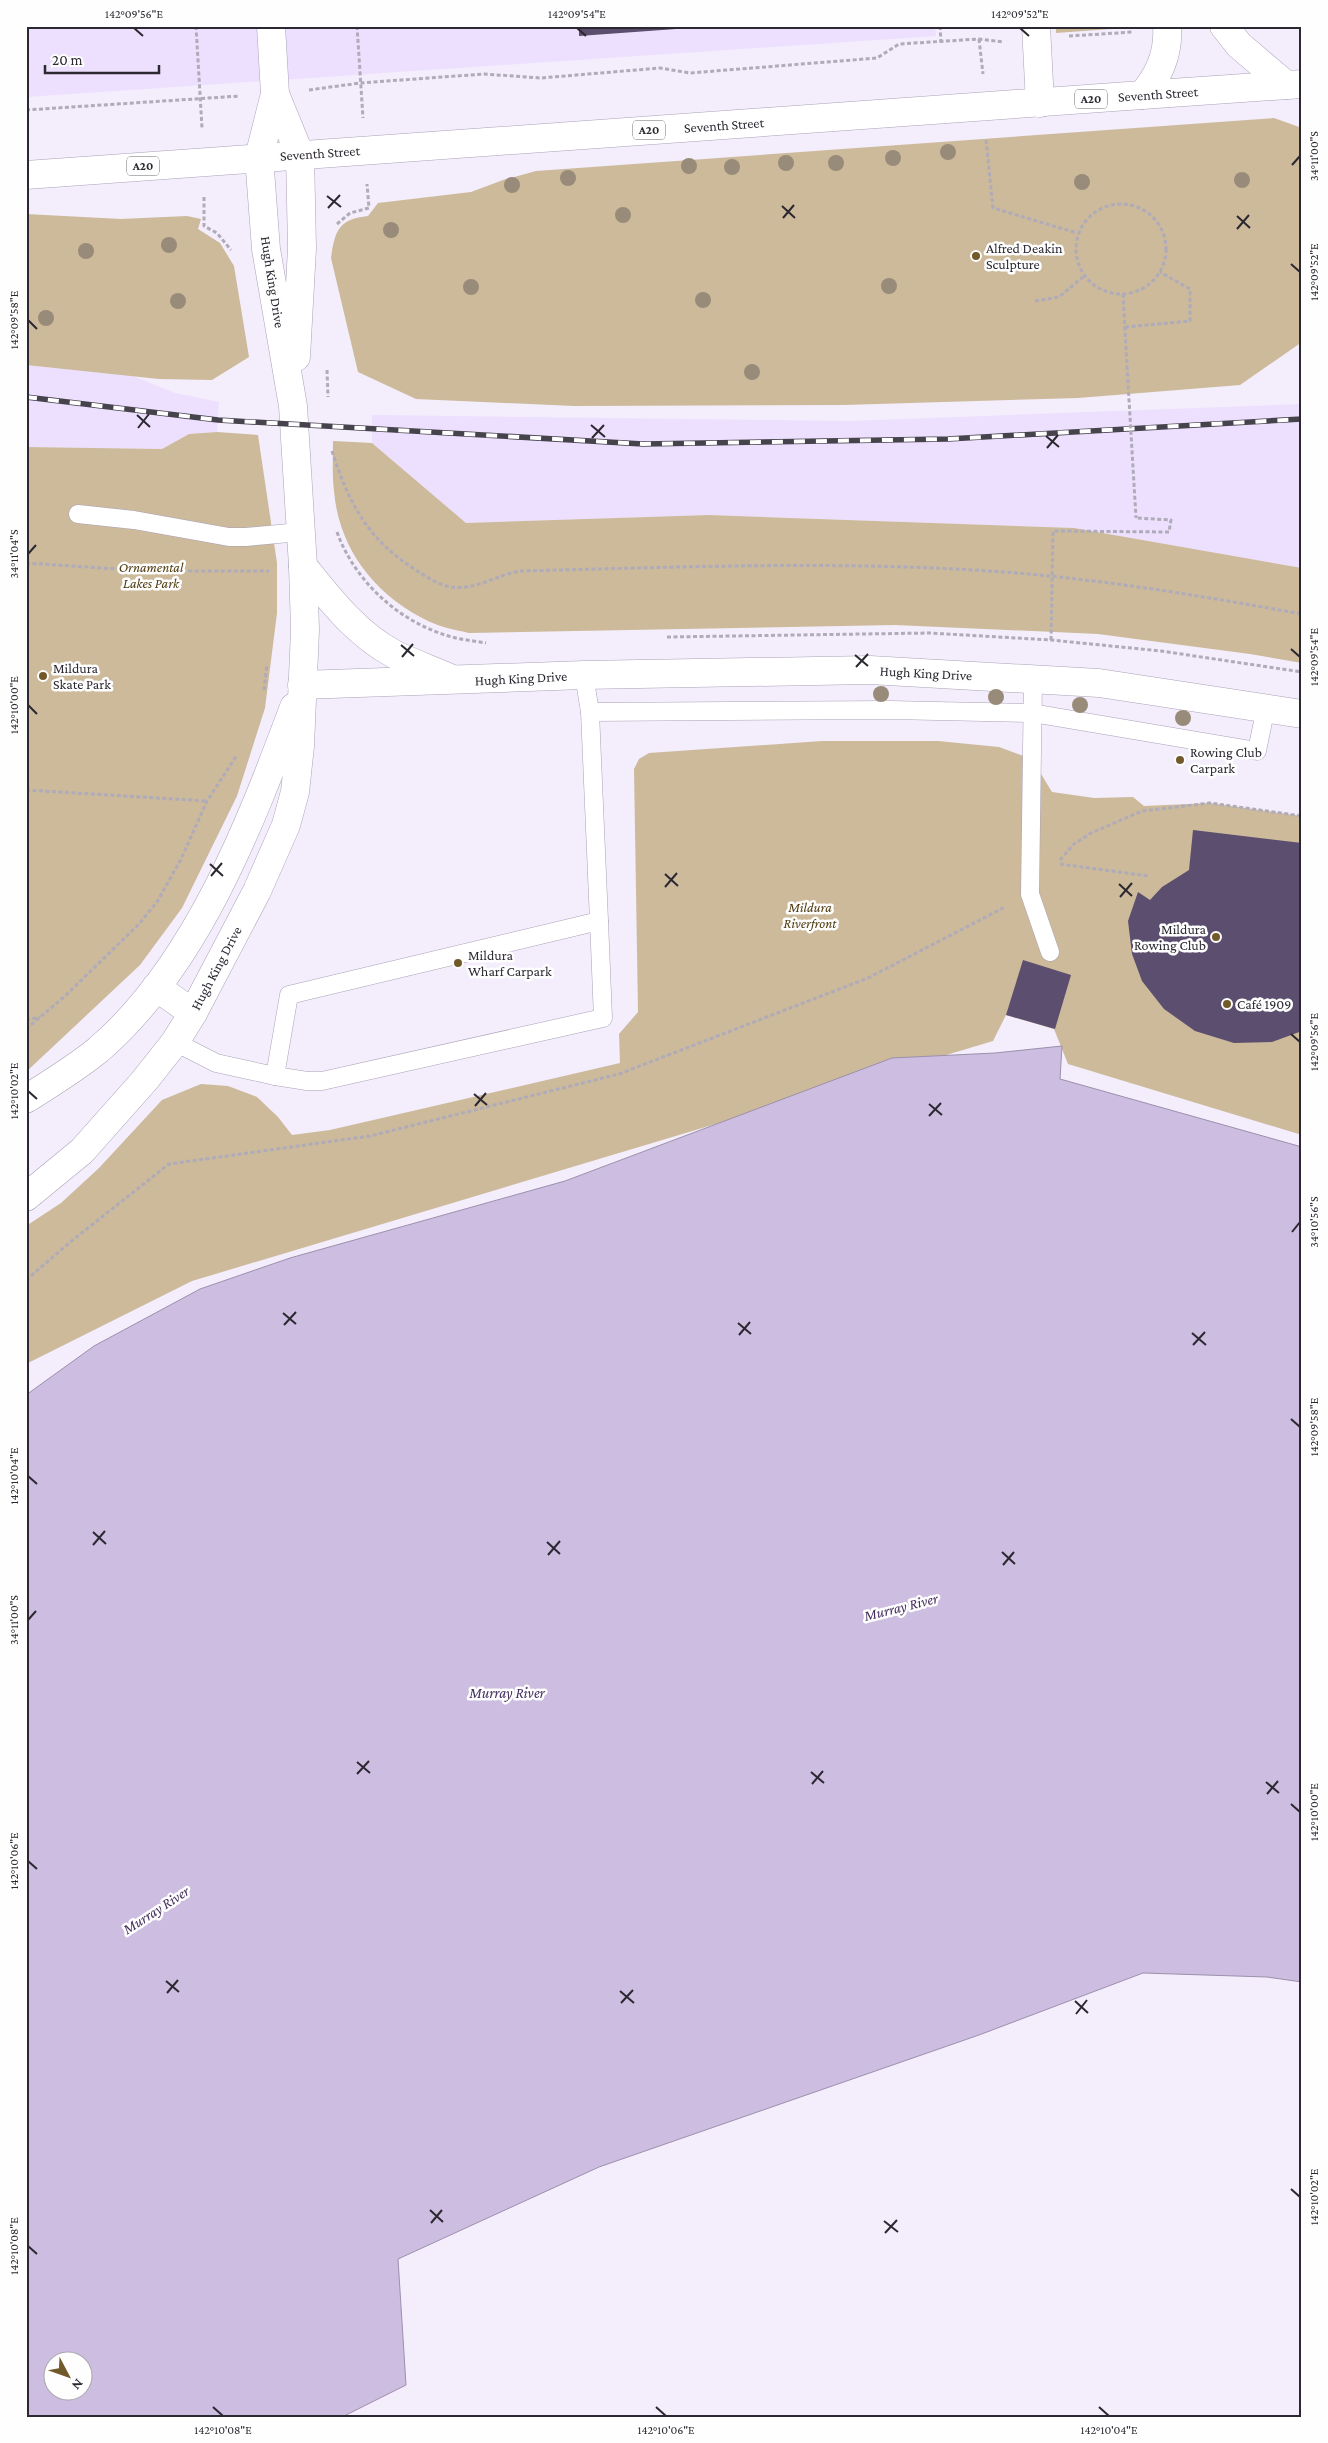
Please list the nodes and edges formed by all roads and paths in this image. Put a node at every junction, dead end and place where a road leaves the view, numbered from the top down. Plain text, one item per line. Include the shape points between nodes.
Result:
1 (196, 26) edge
2 (271, 26) edge
3 (357, 26) edge
4 (940, 26) edge
5 (1224, 26) edge
6 (1168, 29) edge
7 (1037, 36) edge
8 (941, 42) junction
9 (360, 83) junction
10 (1294, 84) edge
11 (275, 94) junction
12 (1142, 95) junction
13 (200, 99) junction
14 (1040, 103) junction
15 (987, 107) junction
16 (26, 110) edge
17 (365, 150) junction
18 (300, 156) junction
19 (259, 157) junction
20 (204, 162) junction
21 (26, 174) edge
22 (334, 230) dead end
23 (1078, 234) junction
24 (236, 258) dead end
25 (1160, 272) junction
26 (1084, 276) junction
27 (1123, 294) junction
28 (1035, 300) dead end
29 (1125, 327) junction
30 (326, 360) dead end
31 (328, 398) dead end
32 (293, 406) junction
33 (330, 464) dead end
34 (78, 514) dead end
35 (334, 525) dead end
36 (300, 532) junction
37 (270, 536) junction
38 (26, 563) edge
39 (303, 566) junction
40 (1053, 577) junction
41 (1302, 614) edge
42 (657, 638) dead end
43 (1051, 640) junction
44 (494, 643) dead end
45 (268, 658) dead end
46 (1302, 672) edge
47 (584, 675) junction
48 (1033, 679) junction
49 (458, 681) junction
50 (302, 685) junction
51 (264, 693) dead end
52 (1266, 706) junction
53 (590, 712) junction
54 (1032, 713) junction
55 (1302, 714) edge
56 (243, 748) dead end
57 (26, 790) edge
58 (207, 801) junction
59 (1302, 816) edge
60 (1148, 876) dead end
61 (1030, 894) junction
62 (598, 921) junction
63 (1050, 952) dead end
64 (156, 986) junction
65 (193, 1013) junction
66 (41, 1016) junction
67 (26, 1020) edge
68 (26, 1029) edge
69 (175, 1042) junction
70 (275, 1076) junction
71 (26, 1099) edge
72 (26, 1198) edge
73 (26, 1280) edge

1 - 13 path
2 - 11 main road
3 - 9 path
4 - 8 path
5 - 10 main road via 1249,54
6 - 7 path via 1062,37 1063,46
6 - 12 main road via 1164,60
7 - 8 path
7 - 14 main road
8 - 9 path via 899,44 877,58 690,73 660,68 541,78 484,74
9 - 11 path
9 - 17 path
10 - 12 main road, Seventh Street
11 - 18 main road
11 - 19 main road, Hugh King Drive
12 - 14 main road, Seventh Street / A20
13 - 16 path
13 - 20 path
14 - 15 main road, Seventh Street / A20
15 - 17 main road, Seventh Street / A20
15 - 23 path via 986,150 993,208
17 - 18 main road, Seventh Street / A20
17 - 22 path via 369,208 350,212
18 - 19 main road, Seventh Street / A20
18 - 32 main road, Hugh King Drive via 302,248
19 - 20 main road, Seventh Street / A20
19 - 32 main road, Hugh King Drive via 266,249
20 - 21 main road, Seventh Street / A20
20 - 24 path via 204,226 228,244
23 - 25 path via 1085,220 1096,210 1110,204 1126,203 1140,207 1162,228 1166,257
23 - 26 path via 1077,263
25 - 27 path via 1138,292
25 - 29 path via 1190,289 1190,321
26 - 27 path via 1095,287 1108,293
26 - 28 path via 1058,298
27 - 29 path
29 - 40 path, bridge via 1136,518 1171,520 1169,532 1053,531
30 - 31 path
32 - 36 main road, Hugh King Drive
33 - 40 path via 330,446 344,488 364,523 381,543 409,566 451,587 468,587 522,571 658,568 847,567
34 - 37 lane via 134,520 229,537
35 - 44 path via 342,547 361,577 384,600 418,624 452,637
36 - 37 lane
36 - 39 main road, Hugh King Drive
37 - 38 path via 272,571 258,573 147,571
39 - 49 main road, Hugh King Drive via 330,600 365,635 393,653
39 - 50 main road, Hugh King Drive
40 - 41 path via 1146,587
40 - 43 path
42 - 43 path via 930,633
43 - 46 path via 1161,651
45 - 51 path
47 - 48 main road, Hugh King Drive via 870,670
47 - 49 main road, Hugh King Drive
47 - 53 lane
48 - 52 main road, Hugh King Drive via 1099,683
48 - 54 lane
49 - 50 main road, Hugh King Drive
50 - 64 main road, Hugh King Drive via 241,841 199,920
50 - 65 main road, Hugh King Drive via 297,774 289,816 257,890
52 - 54 lane via 1257,751
52 - 55 main road, Hugh King Drive
53 - 54 lane via 890,710
53 - 62 lane
54 - 61 lane
56 - 58 path
57 - 58 path
58 - 66 path via 181,860 157,902
59 - 60 path via 1210,803 1142,811 1091,833 1074,844 1056,864
61 - 63 lane
61 - 73 path via 868,978 619,1074 370,1136 170,1164
62 - 70 lane via 289,996
62 - 70 lane via 603,1018 322,1081
64 - 65 main road
64 - 71 main road, Hugh King Drive via 129,1020 98,1050
65 - 69 main road, Hugh King Drive
66 - 67 path
66 - 68 path
69 - 70 lane via 216,1064
69 - 72 main road, Hugh King Drive via 88,1144

